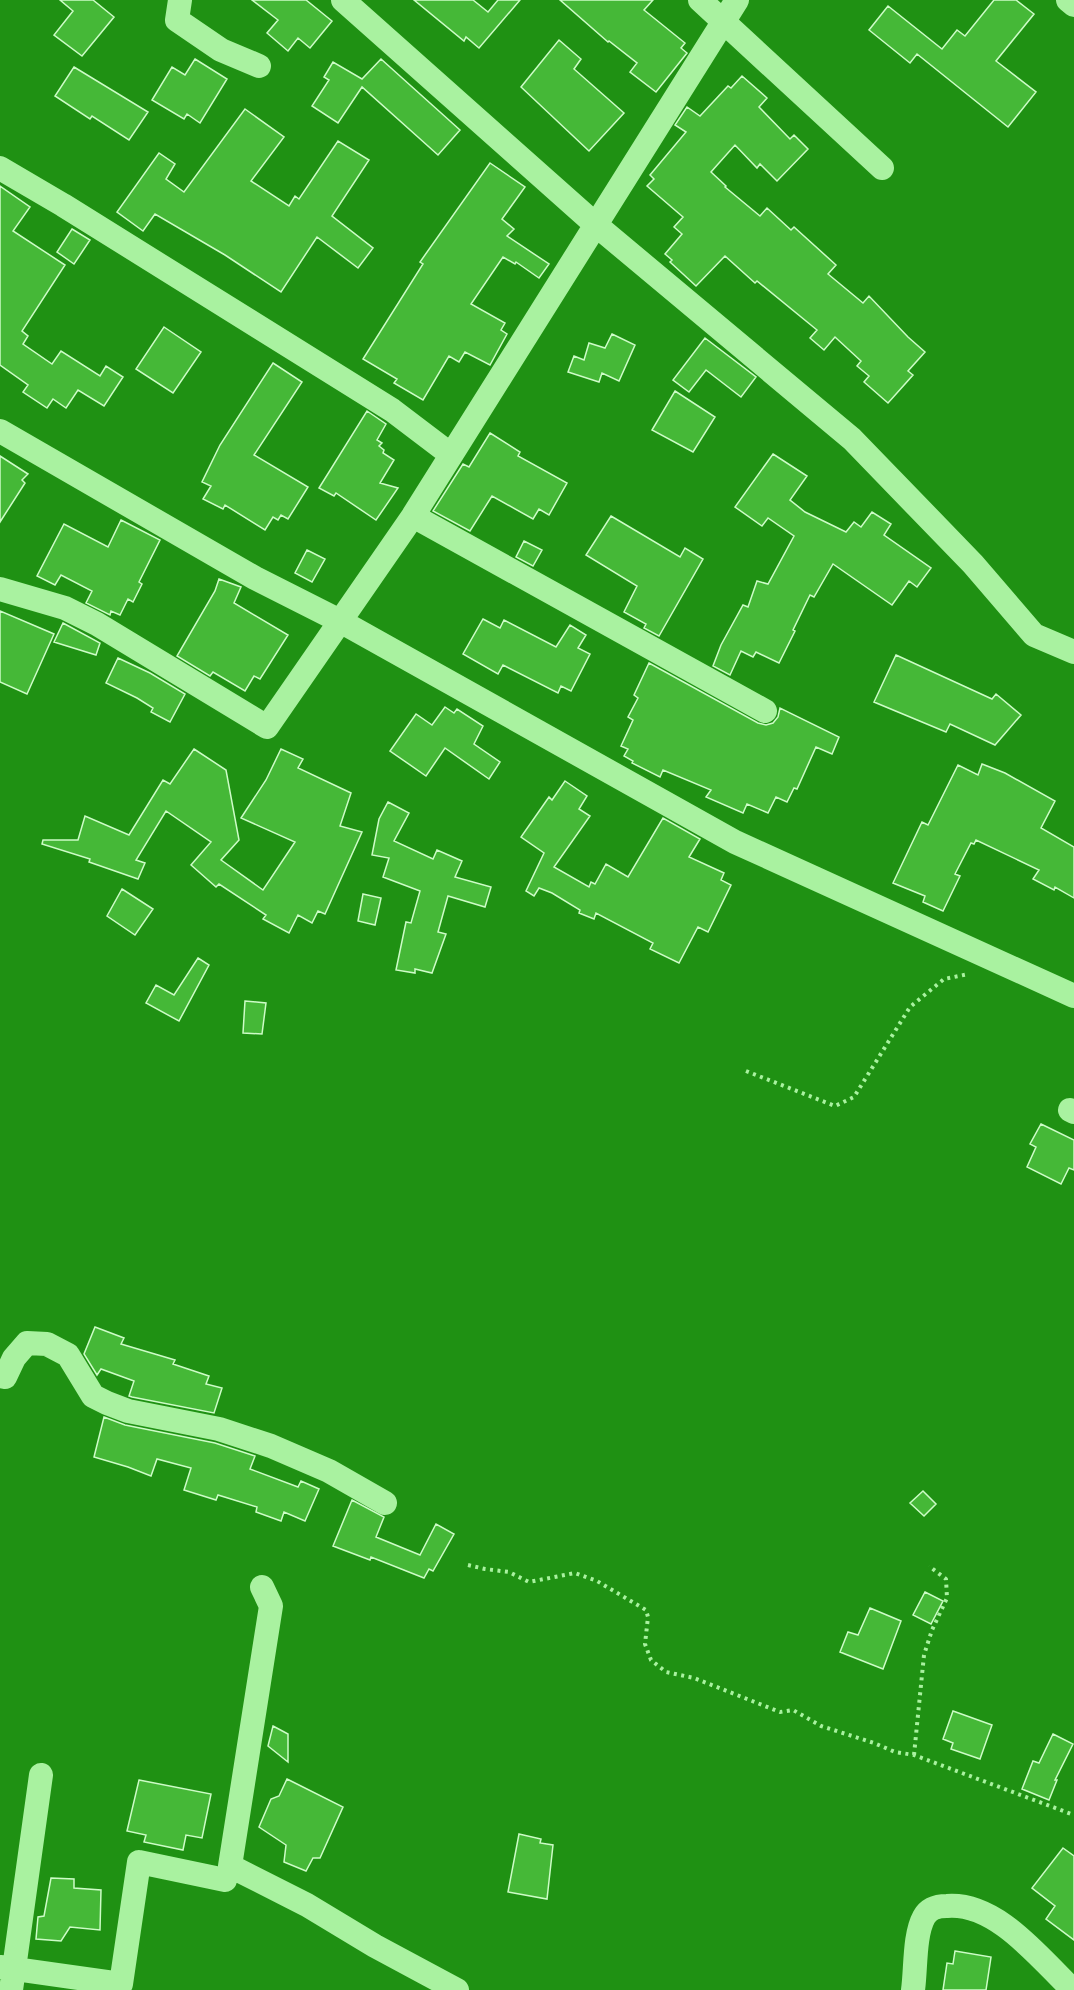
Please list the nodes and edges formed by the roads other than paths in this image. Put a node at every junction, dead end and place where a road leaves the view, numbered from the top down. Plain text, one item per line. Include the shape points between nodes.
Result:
1 (180, 0) edge
2 (343, 0) edge
3 (700, 0) edge
4 (737, 0) edge
5 (1068, 0) edge
6 (1074, 5) edge
7 (724, 22) junction
8 (260, 66) dead end
9 (0, 168) edge
10 (882, 168) dead end
11 (596, 225) junction
12 (0, 431) edge
13 (450, 454) junction
14 (412, 516) junction
15 (0, 589) edge
16 (340, 621) junction
17 (1074, 652) edge
18 (765, 711) dead end
19 (1074, 996) edge
20 (0, 1376) edge
21 (385, 1503) dead end
22 (262, 1587) dead end
23 (41, 1775) dead end
24 (225, 1880) dead end
25 (9, 1975) edge
26 (457, 1990) edge
27 (913, 1990) edge
28 (1073, 1990) edge

1 - 8 street via 177,20 221,50
2 - 11 street
3 - 7 street
4 - 7 street
5 - 6 street
7 - 10 street
7 - 11 street
9 - 13 street via 392,410
11 - 13 street
11 - 17 street via 852,439 974,564 1034,635
12 - 16 street via 255,578
13 - 14 street
14 - 16 street
14 - 18 street
15 - 16 street via 65,608 97,624 267,727
16 - 19 street via 735,842
20 - 21 street via 5,1377 27,1343 47,1344 68,1355 93,1396 107,1403 128,1411 219,1429 271,1446 329,1471
22 - 26 street via 271,1606 230,1866
23 - 25 street
24 - 25 street via 139,1862 121,1983
27 - 28 street via 924,1916 934,1907 957,1905 980,1911 1014,1932

